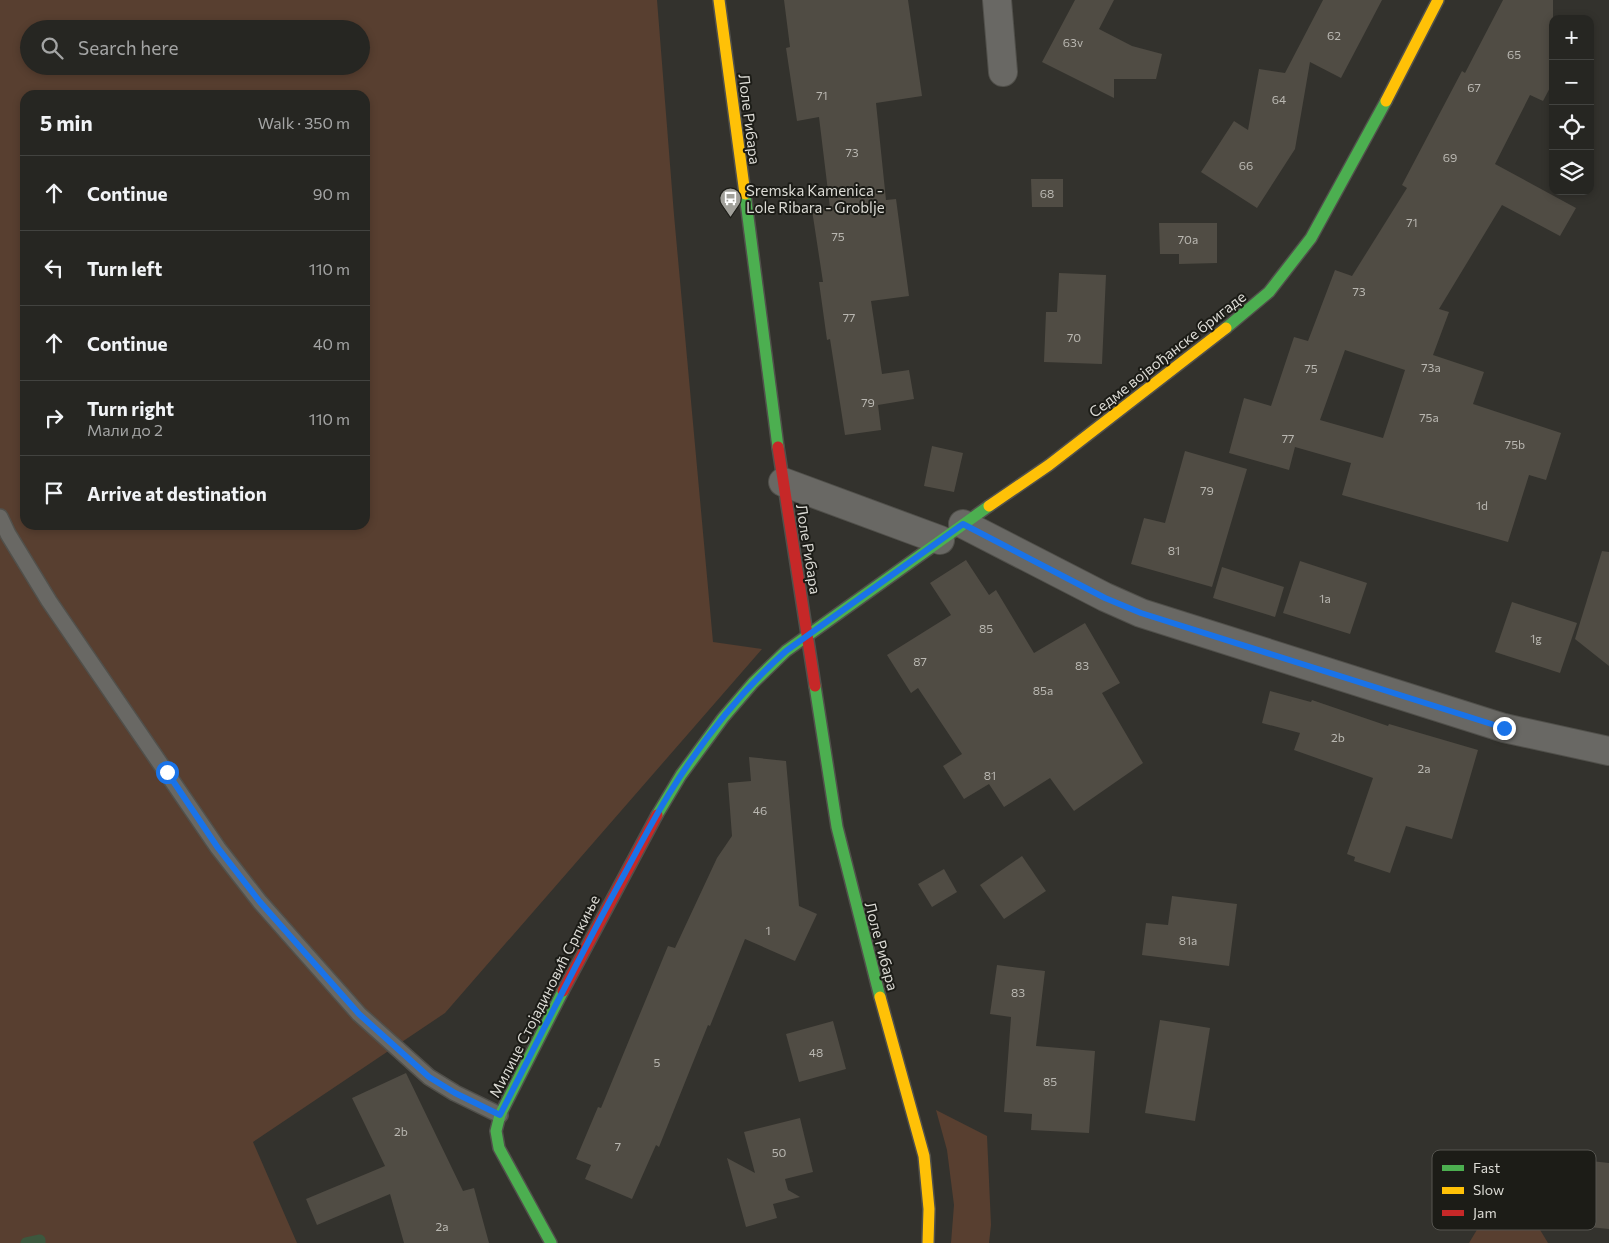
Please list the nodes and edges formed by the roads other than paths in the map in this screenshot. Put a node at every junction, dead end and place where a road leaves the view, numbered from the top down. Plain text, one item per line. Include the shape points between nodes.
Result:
1 (720, 0) edge
2 (997, 0) edge
3 (1438, 0) edge
4 (1003, 72) dead end
5 (783, 482) junction
6 (0, 517) edge
7 (963, 524) junction
8 (940, 540) junction
9 (807, 635) junction
10 (1609, 751) edge
11 (500, 1115) junction
12 (551, 1243) edge
13 (928, 1243) edge

1 - 5 street, Лоле Рибара
2 - 4 street
3 - 7 street, Седме војвођанске бригаде via 1311,238 1269,292 1048,465
5 - 8 street
5 - 9 street, Лоле Рибара
6 - 11 lane via 49,601 218,848 260,902 359,1014 429,1077
7 - 8 street, Седме војвођанске бригаде
7 - 10 street via 1105,598 1141,613 1504,728
8 - 9 street, Седме војвођанске бригаде
9 - 11 street, Милице Стојадиновић Српкиње via 765,670 728,712 669,794 607,905
9 - 13 street, Лоле Рибара via 837,828 924,1156 929,1209
11 - 12 street, Милице Стојадиновић Српкиње via 496,1131 499,1148

